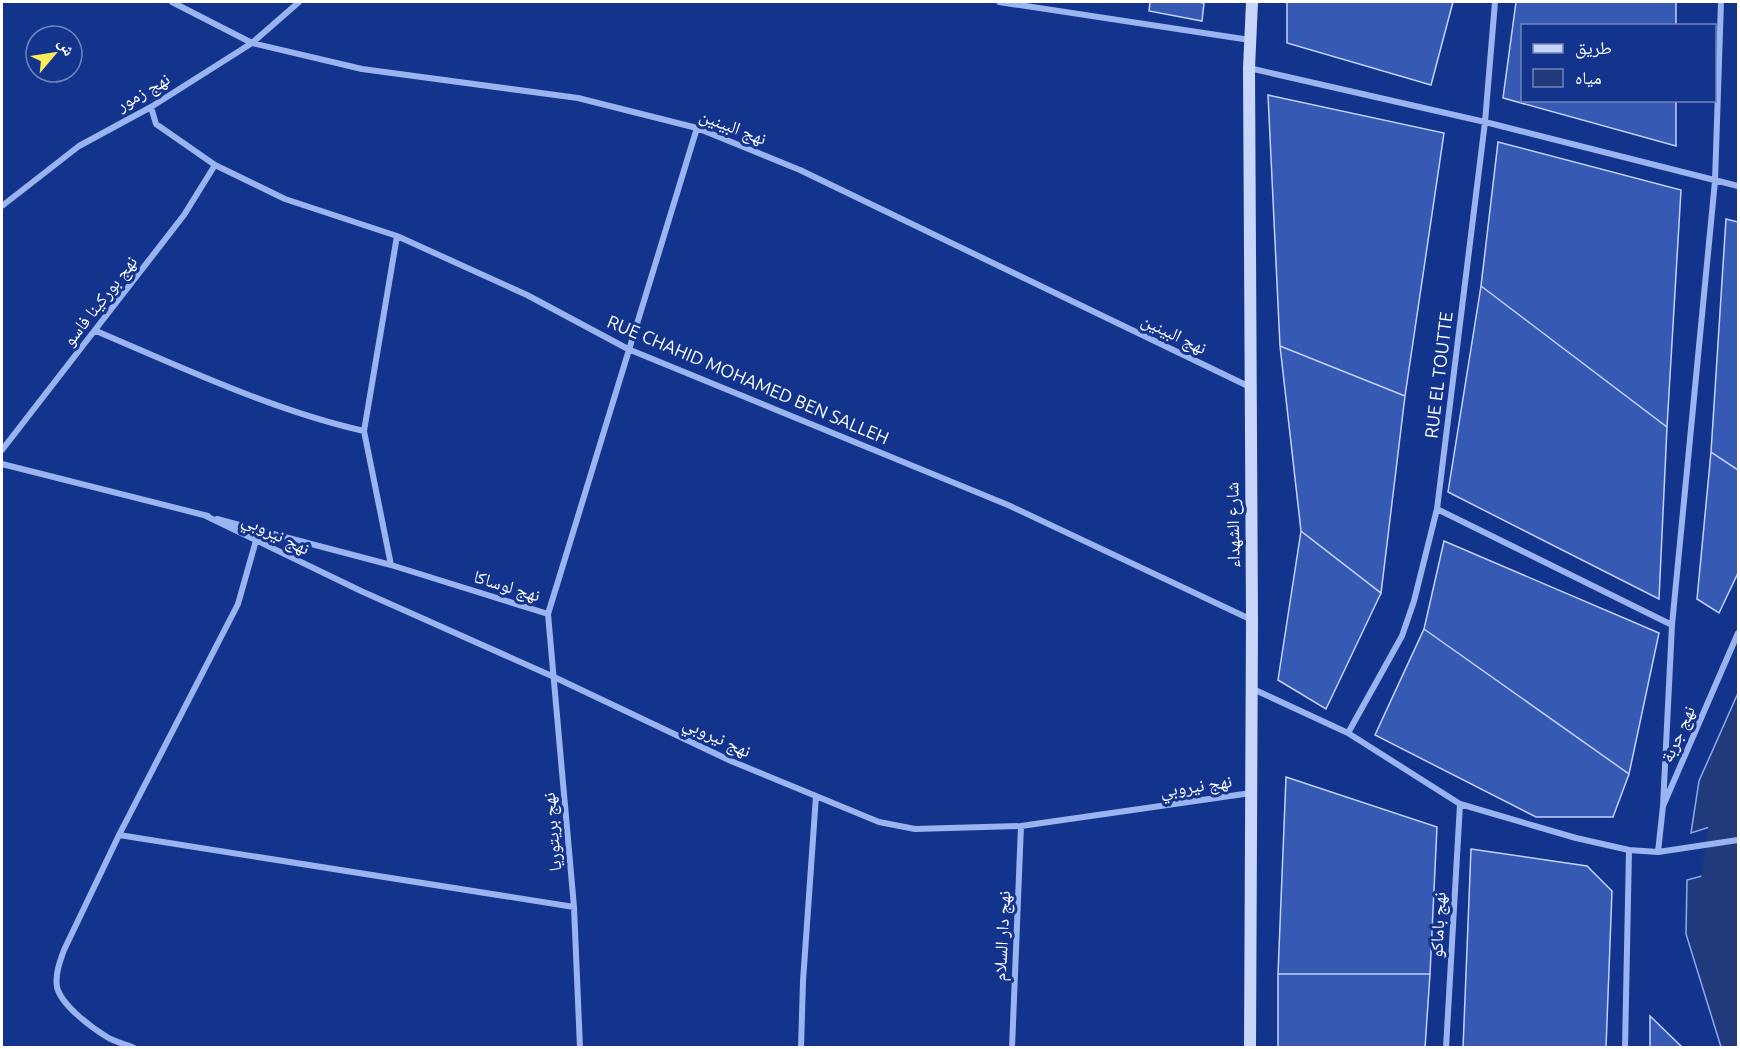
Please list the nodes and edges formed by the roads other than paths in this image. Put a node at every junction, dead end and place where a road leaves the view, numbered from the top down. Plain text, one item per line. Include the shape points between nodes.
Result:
1 (172, 2) edge
2 (299, 2) edge
3 (999, 2) edge
4 (1252, 2) edge
5 (1495, 2) edge
6 (1721, 2) edge
7 (1251, 40) junction
8 (252, 43) junction
9 (1249, 69) junction
10 (151, 107) junction
11 (1485, 122) junction
12 (697, 128) junction
13 (215, 165) junction
14 (1715, 181) junction
15 (1738, 186) edge
16 (2, 206) edge
17 (397, 236) junction
18 (96, 331) junction
19 (628, 349) junction
20 (1250, 387) junction
21 (364, 430) junction
22 (2, 450) edge
23 (2, 464) edge
24 (1437, 509) junction
25 (206, 516) junction
26 (259, 530) junction
27 (256, 542) junction
28 (391, 565) junction
29 (548, 614) junction
30 (1252, 620) junction
31 (1672, 625) junction
32 (1738, 633) edge
33 (554, 677) junction
34 (1252, 689) junction
35 (1348, 733) junction
36 (1251, 794) junction
37 (816, 796) junction
38 (1460, 804) junction
39 (1663, 806) junction
40 (1021, 826) junction
41 (119, 835) junction
42 (1738, 840) edge
43 (1629, 850) junction
44 (1658, 852) junction
45 (574, 907) junction
46 (134, 1047) edge
47 (580, 1047) edge
48 (801, 1047) edge
49 (1012, 1047) edge
50 (1250, 1047) edge
51 (1446, 1047) edge
52 (1625, 1047) edge

1 - 8 street, نهج البينين
2 - 8 street, نهج زمور
3 - 7 street
4 - 7 main road, شارع الشهداء
5 - 11 street, RUE EL TOUTTE
6 - 14 street
7 - 9 main road, شارع الشهداء
8 - 10 street, نهج زمور
8 - 12 street, نهج البينين via 362,69 579,98
9 - 11 street
9 - 20 main road, شارع الشهداء
10 - 13 street, RUE CHAHID MOHAMED BEN SALLEH via 156,124
10 - 16 street, نهج زمور via 79,146
11 - 14 street
11 - 24 street, RUE EL TOUTTE
12 - 19 street, نهج لوساكا
12 - 20 street, نهج البينين via 800,170
13 - 17 street, RUE CHAHID MOHAMED BEN SALLEH via 285,199
13 - 18 street, نهج بوركينا فاسو via 184,215
14 - 15 street
14 - 31 street
17 - 19 street, RUE CHAHID MOHAMED BEN SALLEH via 527,295
17 - 21 street
18 - 21 street via 288,408
18 - 22 street, نهج بوركينا فاسو
19 - 29 street, نهج لوساكا
19 - 30 street, RUE CHAHID MOHAMED BEN SALLEH via 1008,505
20 - 30 main road, شارع الشهداء
21 - 28 street
23 - 25 street, نهج لوساكا
24 - 31 street
24 - 35 street, RUE EL TOUTTE via 1402,636
25 - 26 street, نهج لوساكا
25 - 27 street, نهج نيروبي
26 - 27 street
26 - 28 street, نهج لوساكا
27 - 33 street, نهج نيروبي
27 - 41 street via 238,604
28 - 29 street, نهج لوساكا
29 - 33 street, نهج بريتوريا
30 - 34 main road, شارع الشهداء
31 - 39 street
32 - 39 street, نهج جربة
33 - 37 street, نهج نيروبي via 731,761
33 - 45 street, نهج بريتوريا
34 - 35 street
34 - 36 main road, شارع الشهداء
35 - 38 street
36 - 40 street, نهج نيروبي
36 - 50 main road, شارع الشهداء
37 - 40 street, نهج نيروبي via 879,822 915,829
37 - 48 street
38 - 43 street
38 - 51 street, نهج باماكو
39 - 44 street, نهج جربة
40 - 49 street, نهج دار السلام
41 - 45 street
41 - 46 street via 64,950 57,969 57,988 83,1020 108,1038
42 - 44 street
43 - 44 street
43 - 52 street
45 - 47 street, نهج بريتوريا

